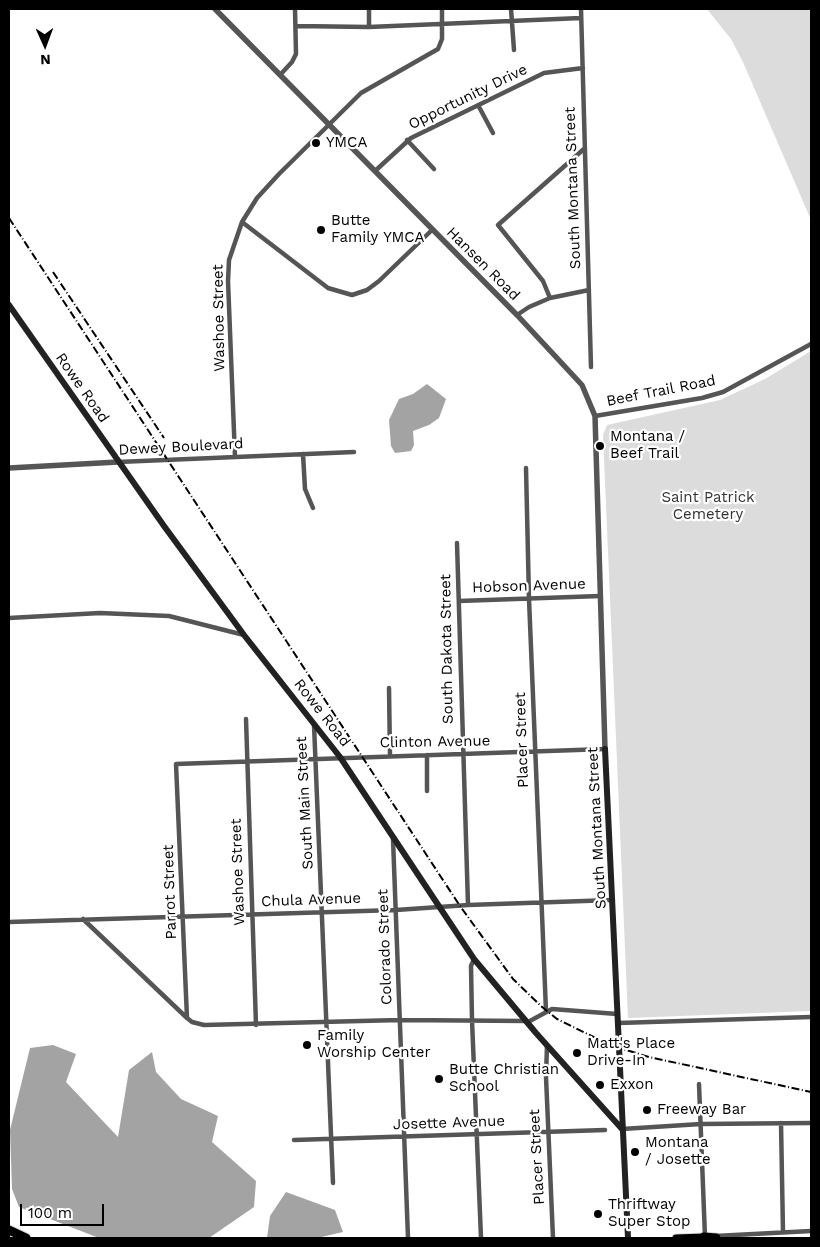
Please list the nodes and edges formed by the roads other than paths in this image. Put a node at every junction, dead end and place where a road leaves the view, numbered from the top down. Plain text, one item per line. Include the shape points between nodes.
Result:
1 (215, 9) edge
2 (295, 9) edge
3 (369, 9) edge
4 (442, 9) edge
5 (511, 9) edge
6 (581, 9) edge
7 (581, 18) junction
8 (512, 21) junction
9 (442, 24) junction
10 (296, 26) junction
11 (369, 27) junction
12 (514, 50) dead end
13 (583, 68) junction
14 (280, 75) junction
15 (478, 105) junction
16 (330, 124) junction
17 (493, 133) dead end
18 (407, 140) junction
19 (585, 148) junction
20 (434, 169) dead end
21 (375, 171) junction
22 (242, 222) junction
23 (432, 230) junction
24 (589, 290) junction
25 (550, 298) junction
26 (9, 305) edge
27 (517, 315) junction
28 (811, 344) edge
29 (591, 367) dead end
30 (595, 416) junction
31 (354, 452) dead end
32 (303, 454) junction
33 (235, 457) junction
34 (118, 462) junction
35 (9, 468) edge
36 (526, 468) dead end
37 (313, 508) dead end
38 (457, 542) dead end
39 (600, 596) junction
40 (529, 599) junction
41 (459, 601) junction
42 (9, 618) edge
43 (244, 635) junction
44 (389, 688) dead end
45 (246, 719) dead end
46 (314, 722) junction
47 (605, 749) junction
48 (535, 752) junction
49 (462, 754) junction
50 (427, 755) junction
51 (390, 756) junction
52 (340, 757) junction
53 (316, 758) junction
54 (247, 762) junction
55 (176, 764) joint
56 (427, 792) dead end
57 (393, 835) junction
58 (613, 900) junction
59 (541, 902) junction
60 (468, 905) junction
61 (439, 907) junction
62 (396, 910) junction
63 (323, 912) junction
64 (253, 914) junction
65 (184, 916) junction
66 (83, 919) junction
67 (9, 922) edge
68 (474, 959) junction
69 (546, 1011) junction
70 (618, 1014) junction
71 (811, 1017) edge
72 (187, 1018) junction
73 (400, 1020) junction
74 (472, 1020) junction
75 (527, 1022) junction
76 (618, 1023) junction
77 (256, 1024) junction
78 (327, 1024) junction
79 (548, 1045) junction
80 (699, 1084) dead end
81 (781, 1123) junction
82 (811, 1123) edge
83 (701, 1124) junction
84 (622, 1129) junction
85 (605, 1130) dead end
86 (549, 1132) junction
87 (475, 1134) junction
88 (403, 1137) junction
89 (332, 1138) junction
90 (294, 1140) dead end
91 (333, 1183) dead end
92 (9, 1230) edge
93 (811, 1230) edge
94 (783, 1232) junction
95 (704, 1237) junction
96 (26, 1238) edge
97 (408, 1238) edge
98 (481, 1238) edge
99 (554, 1238) edge
100 (628, 1238) edge
101 (676, 1238) edge
102 (716, 1238) edge

1 - 14 street, Hansen Road
2 - 10 street
3 - 11 street
4 - 9 street
5 - 8 street
6 - 7 street, South Montana Street
7 - 8 street
7 - 13 street, South Montana Street
8 - 9 street
8 - 12 street
9 - 11 street
9 - 16 street via 438,49 361,93
10 - 11 street
10 - 14 street via 296,54
13 - 15 street, Opportunity Drive via 544,73
13 - 19 street, South Montana Street
14 - 16 street, Hansen Road
15 - 17 street
15 - 18 street, Opportunity Drive
16 - 21 street, Hansen Road
16 - 22 street, Washoe Street via 257,198
18 - 20 street
18 - 21 street, Opportunity Drive
19 - 24 street, South Montana Street
19 - 25 street via 498,225 543,281
21 - 23 street, Hansen Road
22 - 23 street via 328,288 352,295 379,281
22 - 33 street, Washoe Street via 230,260 228,281
23 - 27 street, Hansen Road
24 - 25 street
24 - 29 street, South Montana Street
25 - 27 street
26 - 34 main road, Rowe Road
27 - 30 street, Hansen Road via 582,385
28 - 30 street, Beef Trail Road via 723,392
30 - 39 street, South Montana Street
31 - 32 street, Dewey Boulevard
32 - 33 street, Dewey Boulevard
32 - 37 street via 305,489
33 - 34 street, Dewey Boulevard
34 - 35 street, Dewey Boulevard
34 - 43 main road, Rowe Road
36 - 40 street, Placer Street
38 - 41 street, South Dakota Street
39 - 40 street, Hobson Avenue
39 - 47 street, South Montana Street
40 - 41 street, Hobson Avenue
40 - 48 street, Placer Street
41 - 49 street, South Dakota Street
42 - 43 street via 100,613 169,616
43 - 46 main road, Rowe Road
44 - 51 street
45 - 54 street, Washoe Street
46 - 52 main road, Rowe Road
46 - 53 street, South Main Street
47 - 48 street, Clinton Avenue
47 - 58 main road, South Montana Street
48 - 49 street, Clinton Avenue
48 - 59 street, Placer Street
49 - 50 street, Clinton Avenue
49 - 60 street, South Dakota Street
50 - 51 street, Clinton Avenue
50 - 56 street
51 - 52 street, Clinton Avenue
52 - 53 street, Clinton Avenue
52 - 57 main road, Rowe Road
53 - 54 street, Clinton Avenue
53 - 63 street, South Main Street
54 - 55 street, Clinton Avenue
54 - 64 street, Washoe Street
55 - 65 street, Parrot Street
57 - 61 main road, Rowe Road
57 - 62 street, Colorado Street
58 - 59 street, Chula Avenue
58 - 70 main road, South Montana Street
59 - 60 street, Chula Avenue
59 - 69 street, Placer Street
60 - 61 street, Chula Avenue
61 - 62 street, Chula Avenue
61 - 68 main road, Rowe Road
62 - 63 street, Chula Avenue
62 - 73 street, Colorado Street
63 - 64 street, Chula Avenue
63 - 78 street, South Main Street
64 - 65 street, Chula Avenue
64 - 77 street, Washoe Street
65 - 66 street, Chula Avenue
65 - 72 street, Parrot Street
66 - 67 street, Chula Avenue
66 - 72 street
68 - 74 street via 471,966
68 - 75 main road, Rowe Road
69 - 70 street
69 - 75 street
70 - 76 main road, South Montana Street
71 - 76 street
72 - 77 street via 204,1025
73 - 74 street
73 - 78 street
73 - 88 street, Colorado Street
74 - 75 street
74 - 87 street
75 - 79 main road, Rowe Road
76 - 84 main road, South Montana Street
77 - 78 street
78 - 89 street, South Main Street
79 - 84 main road, Rowe Road
79 - 86 street, Placer Street
80 - 83 street
81 - 82 street
81 - 83 street
81 - 94 street
83 - 84 street
83 - 95 street
84 - 100 main road, South Montana Street
85 - 86 street, Josette Avenue
86 - 87 street, Josette Avenue
86 - 99 street, Placer Street
87 - 88 street, Josette Avenue
87 - 98 street
88 - 89 street, Josette Avenue
88 - 97 street, Colorado Street
89 - 90 street, Josette Avenue
89 - 91 street, South Main Street
92 - 96 highway
93 - 94 street
94 - 95 street
95 - 101 main road
95 - 102 highway

